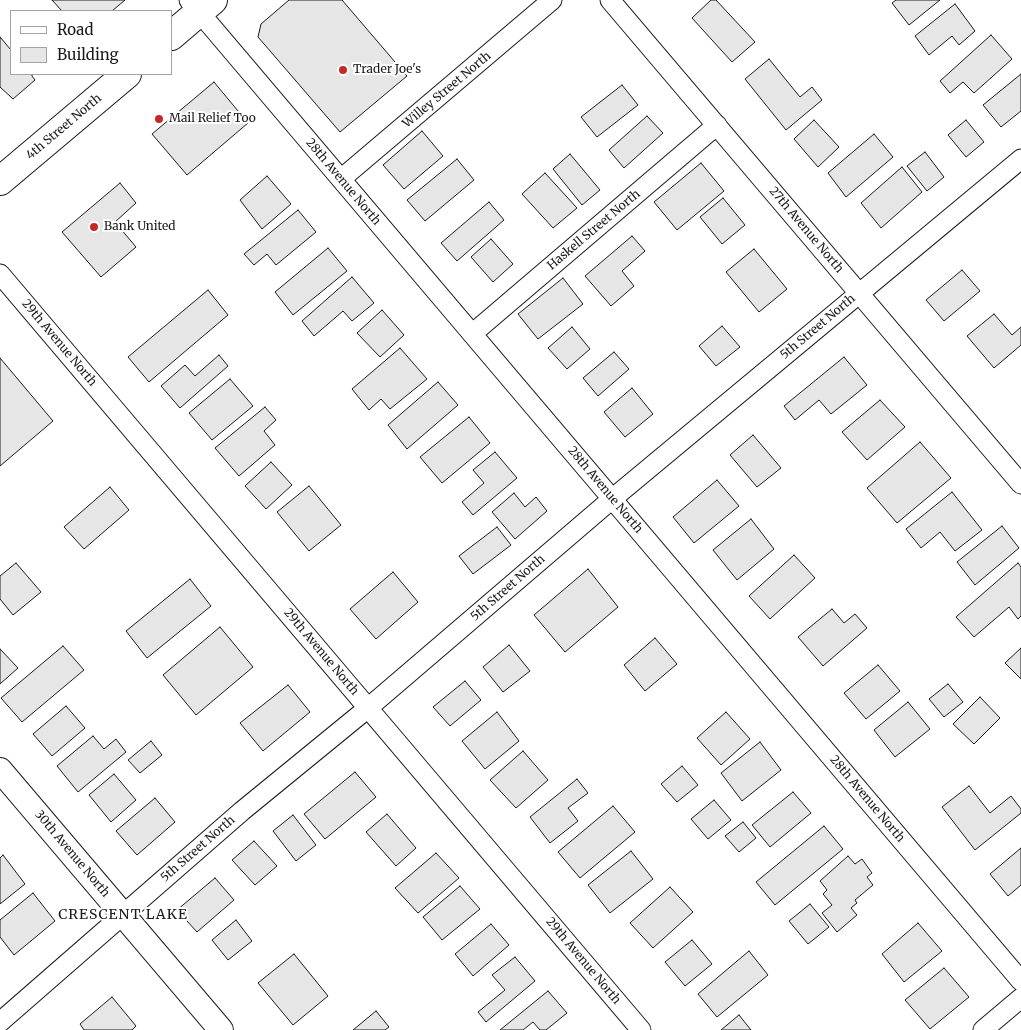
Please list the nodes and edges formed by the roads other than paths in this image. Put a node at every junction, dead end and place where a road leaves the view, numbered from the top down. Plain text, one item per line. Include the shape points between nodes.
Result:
1 (552, 0) edge
2 (610, 0) edge
3 (201, 4) edge
4 (172, 35) edge
5 (126, 75) edge
6 (717, 125) junction
7 (1021, 159) edge
8 (341, 179) junction
9 (0, 181) edge
10 (0, 274) edge
11 (859, 293) junction
12 (472, 334) junction
13 (1021, 484) edge
14 (612, 499) junction
15 (368, 708) junction
16 (0, 770) edge
17 (123, 915) junction
18 (1021, 981) edge
19 (1021, 998) edge
20 (0, 1022) edge
21 (221, 1030) edge
22 (641, 1030) edge
23 (983, 1030) edge

1 - 8 street, Willey Street North
2 - 6 street, 27th Avenue North
3 - 4 main road
3 - 8 street, 28th Avenue North
5 - 9 main road, 4th Street North
6 - 11 street, 27th Avenue North
6 - 12 street, Haskell Street North
7 - 11 street, 5th Street North
8 - 12 street, 28th Avenue North
10 - 15 street, 29th Avenue North
11 - 13 street, 27th Avenue North
11 - 14 street, 5th Street North
12 - 14 street, 28th Avenue North
14 - 15 street, 5th Street North
14 - 18 street, 28th Avenue North
15 - 17 street, 5th Street North via 242,811
15 - 22 street, 29th Avenue North
16 - 17 street, 30th Avenue North
17 - 20 street, 5th Street North
17 - 21 street, 30th Avenue North
19 - 23 street

